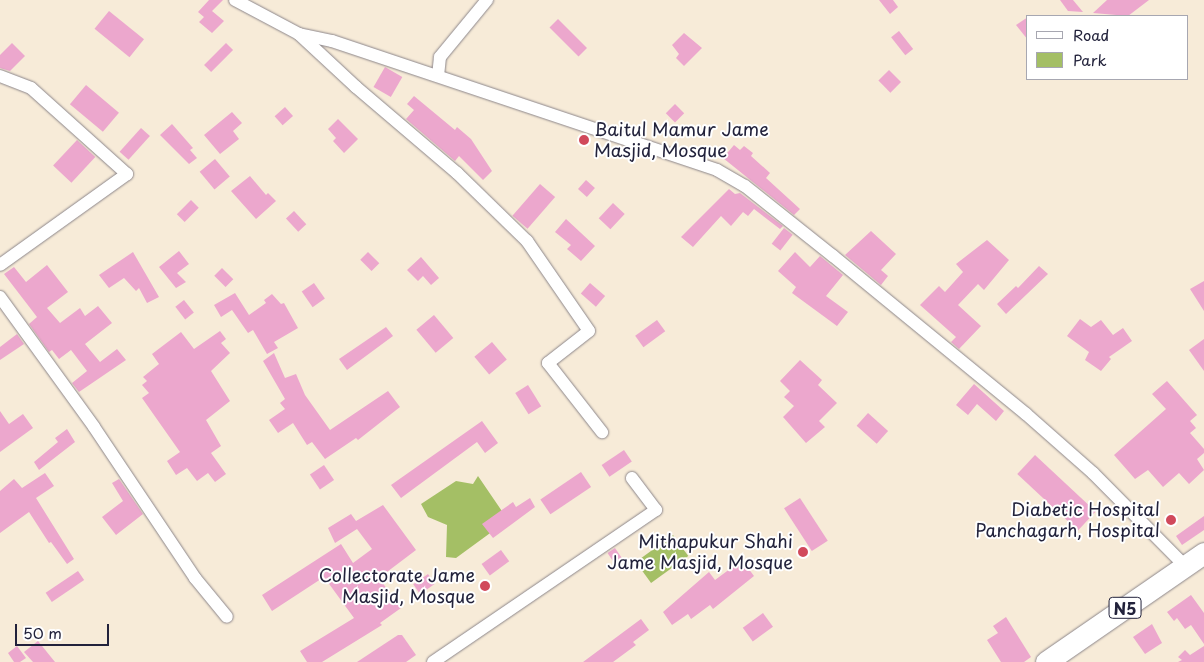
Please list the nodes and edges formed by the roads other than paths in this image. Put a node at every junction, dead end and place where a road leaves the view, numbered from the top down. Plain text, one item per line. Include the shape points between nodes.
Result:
1 (235, 0) edge
2 (487, 0) edge
3 (299, 34) junction
4 (0, 76) edge
5 (438, 76) junction
6 (0, 265) edge
7 (0, 297) edge
8 (602, 432) dead end
9 (632, 478) dead end
10 (1204, 553) edge
11 (1186, 567) junction
12 (227, 617) dead end
13 (433, 662) edge
14 (1046, 662) edge

1 - 3 street
2 - 5 street via 440,56
3 - 5 street
3 - 8 street via 457,173 527,242 589,332 548,363
4 - 6 street via 31,88 127,174
5 - 11 street via 717,170 744,186 1026,414 1093,473
7 - 12 street via 94,427 195,578
9 - 13 street via 656,510
10 - 11 highway, N5
11 - 14 highway, N5

